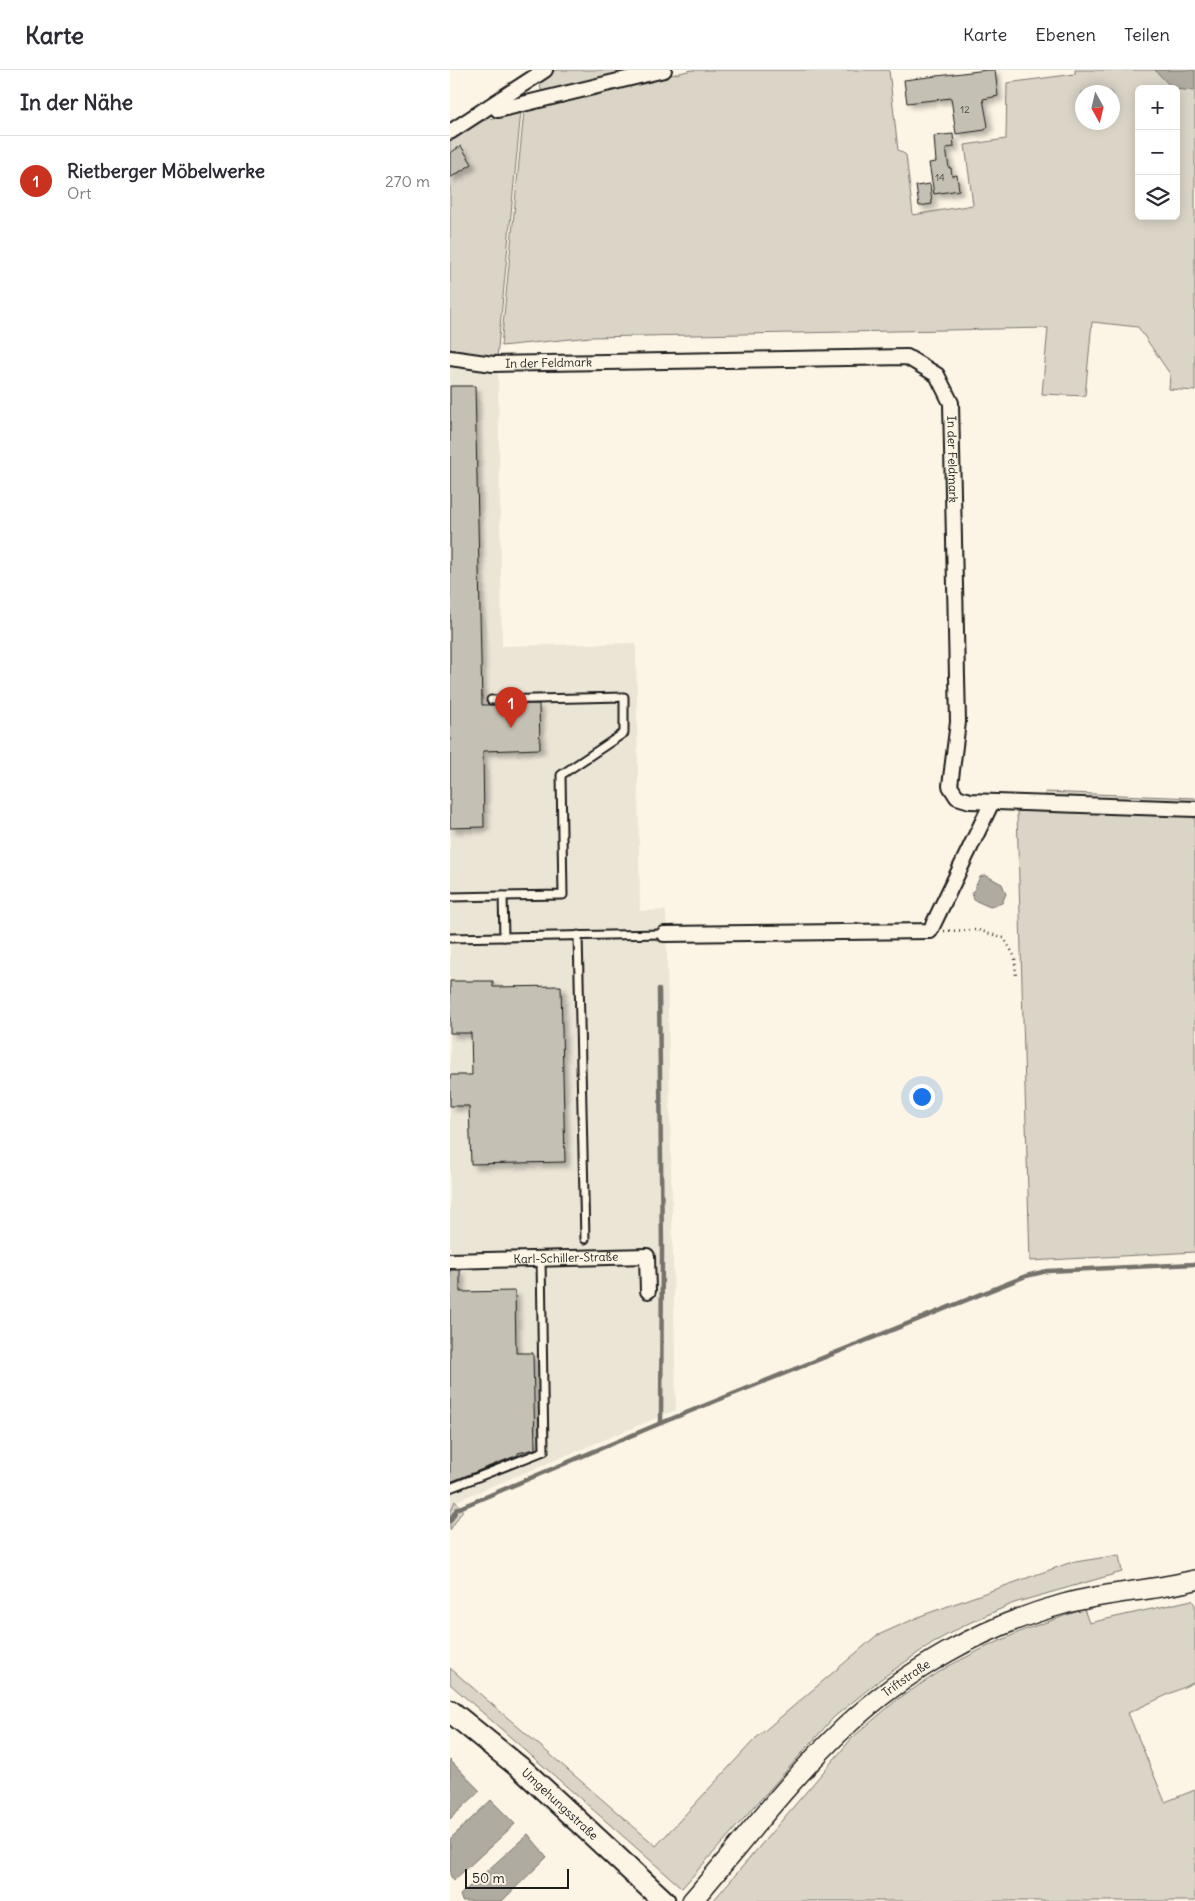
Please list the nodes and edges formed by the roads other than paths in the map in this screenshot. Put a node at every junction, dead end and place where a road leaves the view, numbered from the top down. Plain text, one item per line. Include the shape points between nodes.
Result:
1 (545, 70) edge
2 (664, 70) edge
3 (527, 82) junction
4 (538, 100) junction
5 (494, 105) junction
6 (450, 132) edge
7 (450, 358) edge
8 (490, 700) dead end
9 (992, 802) junction
10 (1195, 809) edge
11 (503, 896) junction
12 (450, 897) edge
13 (664, 934) joint
14 (578, 935) junction
15 (504, 937) junction
16 (450, 938) edge
17 (585, 1239) dead end
18 (541, 1259) junction
19 (450, 1261) edge
20 (648, 1291) dead end
21 (450, 1488) edge
22 (1195, 1580) edge
23 (450, 1711) edge
24 (664, 1901) edge
25 (692, 1901) edge

1 - 3 street
2 - 4 street
3 - 4 street
3 - 5 street
4 - 5 street via 498,110
5 - 6 street
7 - 9 street, In der Feldmark via 493,364 906,357 937,374 950,403 958,722 950,786 957,797
8 - 11 lane via 624,697 624,733 561,774 563,895
9 - 10 street, In der Feldmark
9 - 13 street via 930,931
11 - 12 lane
11 - 15 lane
13 - 14 lane
14 - 15 lane
14 - 17 lane
15 - 16 lane
18 - 19 street, Karl-Schiller-Straße
18 - 20 street, Karl-Schiller-Straße via 647,1256
18 - 21 lane via 544,1451
22 - 25 street, Triftstraße via 1064,1604 1020,1618 940,1656 891,1689 845,1727
23 - 24 main road, Umgehungsstraße via 524,1771

